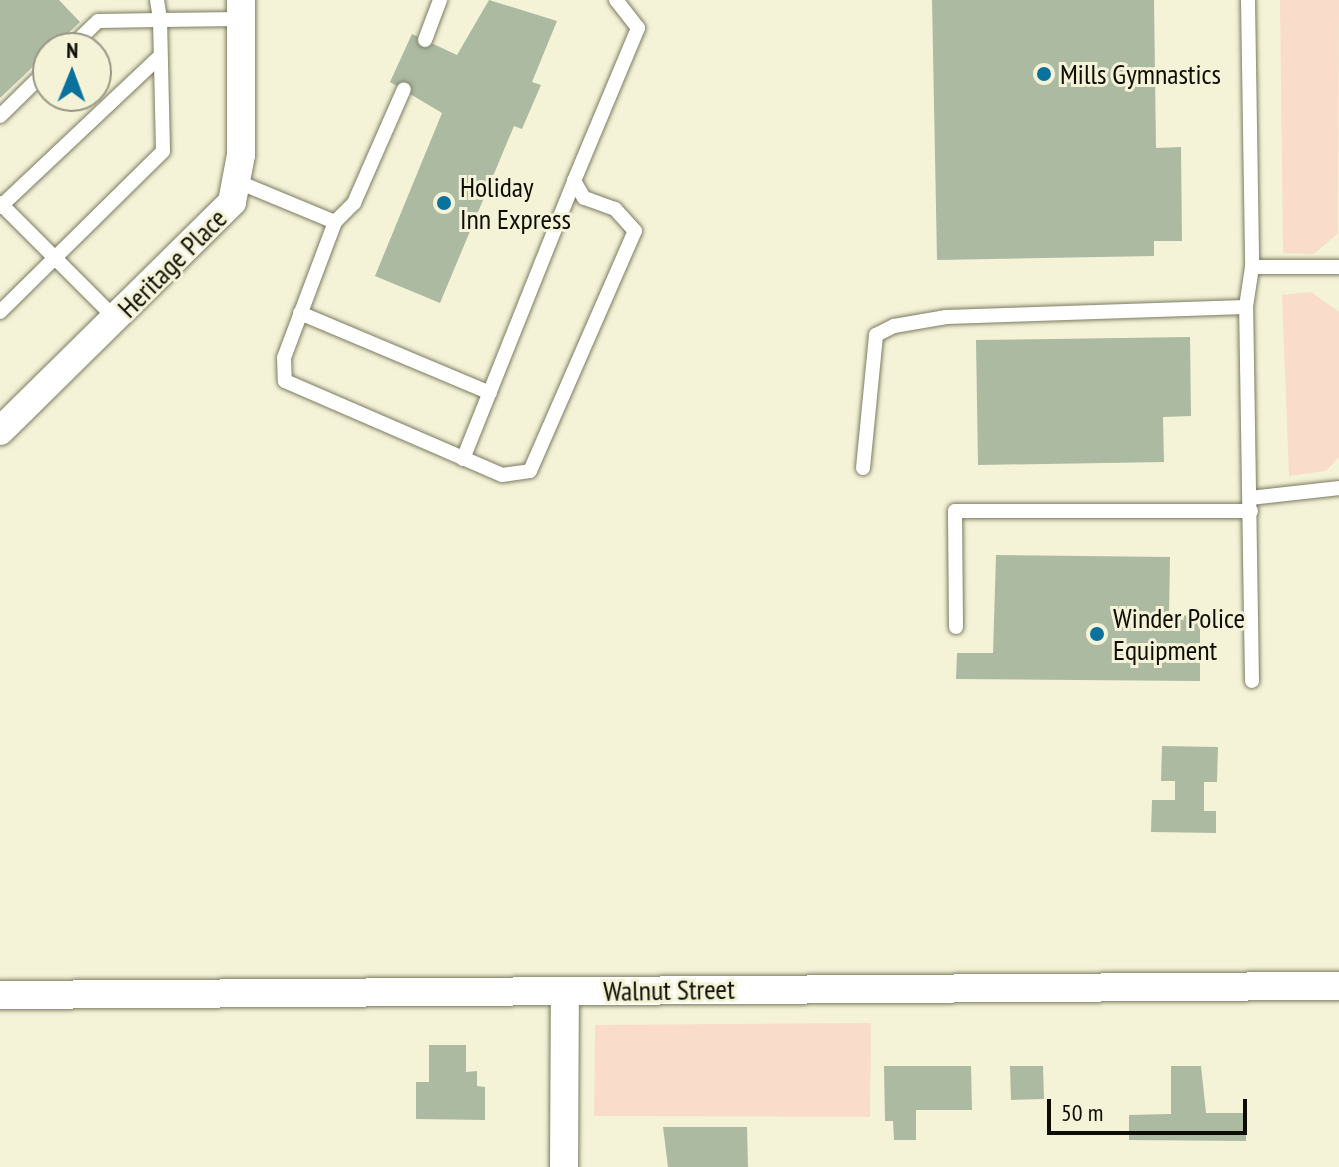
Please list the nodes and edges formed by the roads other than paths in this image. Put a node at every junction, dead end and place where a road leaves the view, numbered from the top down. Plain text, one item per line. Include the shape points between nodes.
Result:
1 (157, 0) edge
2 (440, 0) edge
3 (616, 0) edge
4 (1248, 0) edge
5 (241, 10) edge
6 (160, 20) junction
7 (87, 32) edge
8 (425, 40) dead end
9 (160, 56) junction
10 (32, 85) edge
11 (404, 89) dead end
12 (0, 116) edge
13 (236, 181) junction
14 (574, 181) junction
15 (1, 205) edge
16 (335, 222) junction
17 (54, 258) junction
18 (1252, 267) junction
19 (1339, 267) edge
20 (1246, 307) junction
21 (0, 312) edge
22 (300, 313) junction
23 (116, 319) junction
24 (490, 393) junction
25 (0, 431) edge
26 (463, 459) junction
27 (863, 468) dead end
28 (1339, 488) edge
29 (1250, 504) junction
30 (956, 627) dead end
31 (1252, 681) dead end
32 (1339, 986) edge
33 (565, 992) junction
34 (0, 995) edge
35 (564, 1167) edge

1 - 6 lane
2 - 8 lane
3 - 14 lane via 638,28
4 - 18 lane
5 - 6 lane
5 - 13 street, Heritage Place
6 - 7 lane via 98,21
6 - 9 lane
9 - 15 lane
9 - 17 lane via 163,151
10 - 12 lane
11 - 16 lane via 354,203
13 - 16 lane
13 - 23 street, Heritage Place via 232,202 207,232
14 - 24 lane
14 - 26 lane via 584,198 615,209 635,231 630,245 530,471 502,475
15 - 17 lane
16 - 22 lane
17 - 21 lane
17 - 23 lane
18 - 19 lane
18 - 20 lane
20 - 27 lane via 946,317 894,326 876,335
20 - 29 lane
22 - 24 lane
22 - 26 lane via 284,358 285,381
23 - 25 street, Heritage Place
24 - 26 lane
28 - 29 lane
29 - 30 lane via 955,511
29 - 31 lane
32 - 33 street, Walnut Street
33 - 34 street, Walnut Street
33 - 35 street

